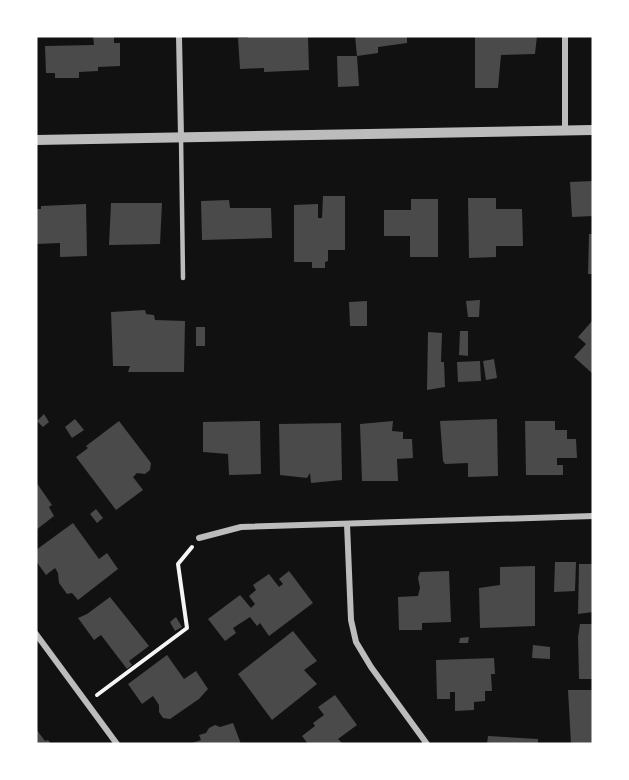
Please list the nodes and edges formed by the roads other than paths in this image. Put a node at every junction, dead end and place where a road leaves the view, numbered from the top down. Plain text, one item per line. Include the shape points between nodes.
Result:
1 (179, 36) edge
2 (565, 36) edge
3 (566, 130) junction
4 (593, 130) edge
5 (181, 137) junction
6 (36, 140) edge
7 (183, 278) dead end
8 (593, 516) edge
9 (347, 524) junction
10 (199, 538) road end
11 (36, 634) edge
12 (117, 744) edge
13 (427, 744) edge

1 - 5 street
2 - 3 street
3 - 4 street
3 - 5 street
5 - 6 street
5 - 7 lane
8 - 9 street
9 - 10 street via 241,526
9 - 13 street via 351,620 356,642
11 - 12 street

